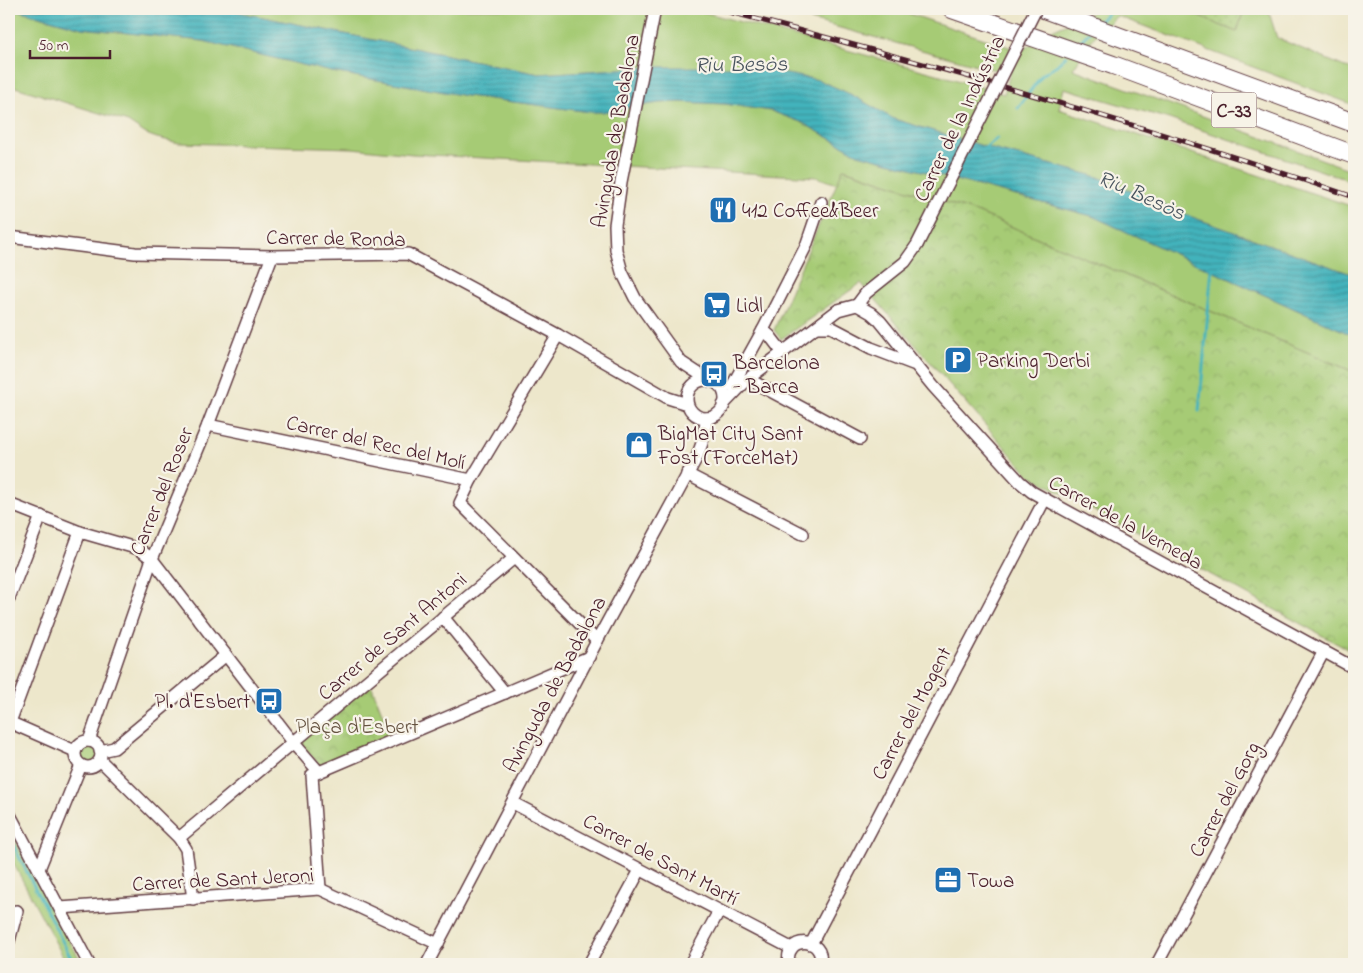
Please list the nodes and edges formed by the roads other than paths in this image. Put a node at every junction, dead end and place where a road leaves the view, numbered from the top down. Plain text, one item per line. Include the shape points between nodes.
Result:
1 (656, 9) edge
2 (952, 9) edge
3 (1036, 9) edge
4 (1044, 9) edge
5 (1354, 123) edge
6 (1354, 155) edge
7 (821, 202) dead end
8 (9, 237) edge
9 (272, 256) junction
10 (857, 306) junction
11 (818, 326) junction
12 (763, 330) junction
13 (558, 335) junction
14 (892, 336) junction
15 (871, 348) junction
16 (783, 353) junction
17 (681, 362) junction
18 (915, 365) junction
19 (748, 379) junction
20 (710, 381) junction
21 (690, 388) junction
22 (727, 388) junction
23 (687, 404) junction
24 (724, 405) junction
25 (707, 418) junction
26 (208, 425) junction
27 (860, 439) dead end
28 (687, 474) junction
29 (471, 480) junction
30 (1045, 499) junction
31 (9, 504) edge
32 (41, 516) junction
33 (80, 532) junction
34 (803, 534) dead end
35 (514, 558) junction
36 (152, 559) junction
37 (9, 598) edge
38 (443, 617) junction
39 (597, 641) junction
40 (1324, 651) junction
41 (226, 655) junction
42 (589, 657) junction
43 (1354, 668) edge
44 (505, 693) junction
45 (9, 722) edge
46 (89, 741) junction
47 (294, 742) junction
48 (75, 751) junction
49 (100, 756) junction
50 (81, 765) junction
51 (316, 774) junction
52 (513, 803) junction
53 (9, 813) edge
54 (179, 838) junction
55 (39, 869) junction
56 (640, 870) junction
57 (320, 889) junction
58 (193, 899) junction
59 (60, 908) junction
60 (13, 911) edge
61 (719, 911) junction
62 (9, 940) edge
63 (438, 944) junction
64 (811, 944) junction
65 (791, 948) junction
66 (89, 964) edge
67 (427, 964) edge
68 (589, 964) edge
69 (690, 964) edge
70 (788, 964) edge
71 (820, 964) edge
72 (1157, 964) edge

1 - 17 street, Avinguda de Badalona via 621,182 615,225 616,250 622,272 635,298
2 - 6 highway, C-33
3 - 10 street, Carrer de la Indústria, bridge via 917,245 905,262 866,293
4 - 5 highway, C-33
7 - 12 street via 806,246
8 - 9 street, Carrer de Ronda via 134,253
9 - 13 street, Carrer de Ronda via 408,254
9 - 26 street, Carrer del Roser
10 - 11 street via 838,310
10 - 14 street, Carrer de la Verneda via 871,313
11 - 15 street, Carrer de la Verneda via 832,327
11 - 16 street
12 - 16 street
12 - 22 street
13 - 23 street, Carrer de Ronda via 668,398
13 - 29 street
14 - 15 street via 886,346
14 - 18 street, Carrer de la Verneda
15 - 18 street, Carrer de la Verneda
16 - 19 street
17 - 20 street, Avinguda de Badalona
17 - 21 street, Avinguda de Badalona
18 - 30 street, Carrer de la Verneda via 1020,482
19 - 22 street
19 - 24 street
19 - 27 street
20 - 21 street via 703,380
20 - 22 street
21 - 23 street
22 - 24 street
23 - 25 street via 695,415
24 - 25 street via 716,415
25 - 28 street, Avinguda de Badalona via 702,443
26 - 29 street, Carrer del Rec del Molí
26 - 36 street, Carrer del Roser
28 - 34 street
28 - 39 street, Avinguda de Badalona
29 - 35 street, Carrer del Rec del Molí via 460,503
30 - 40 street, Carrer de la Verneda
30 - 64 street, Carrer del Mogent
31 - 32 street
32 - 33 street
32 - 37 street
33 - 36 street via 139,549
33 - 45 street
35 - 38 street, Carrer de Sant Antoni
35 - 39 street, Carrer del Rec del Molí
36 - 41 street
36 - 46 street, Carrer del Roser
38 - 44 street
38 - 47 street, Carrer de Sant Antoni
39 - 42 street, Avinguda de Badalona
40 - 43 street, Carrer de la Verneda
40 - 72 street, Carrer del Gorg
41 - 47 street
41 - 49 street via 114,748
42 - 44 street
42 - 52 street, Avinguda de Badalona
44 - 51 street
45 - 48 street
46 - 48 street via 80,744
46 - 49 street via 97,745
47 - 51 street
47 - 54 street, Carrer de Sant Antoni
48 - 50 street via 76,760
49 - 50 street via 95,766
49 - 54 street
50 - 55 street
51 - 57 street
52 - 56 street, Carrer de Sant Martí
52 - 63 street, Avinguda de Badalona
53 - 55 street
54 - 58 street via 186,849
55 - 59 street
56 - 61 street, Carrer de Sant Martí
56 - 68 street
57 - 58 street, Carrer de Sant Jeroni
57 - 63 street, Carrer de Sant Jeroni
58 - 59 street, Carrer de Sant Jeroni
59 - 66 street
60 - 62 street
61 - 65 street, Carrer de Sant Martí
61 - 69 street
63 - 67 street, Avinguda de Badalona
64 - 65 street via 799,943
64 - 71 street via 818,950
65 - 70 street

